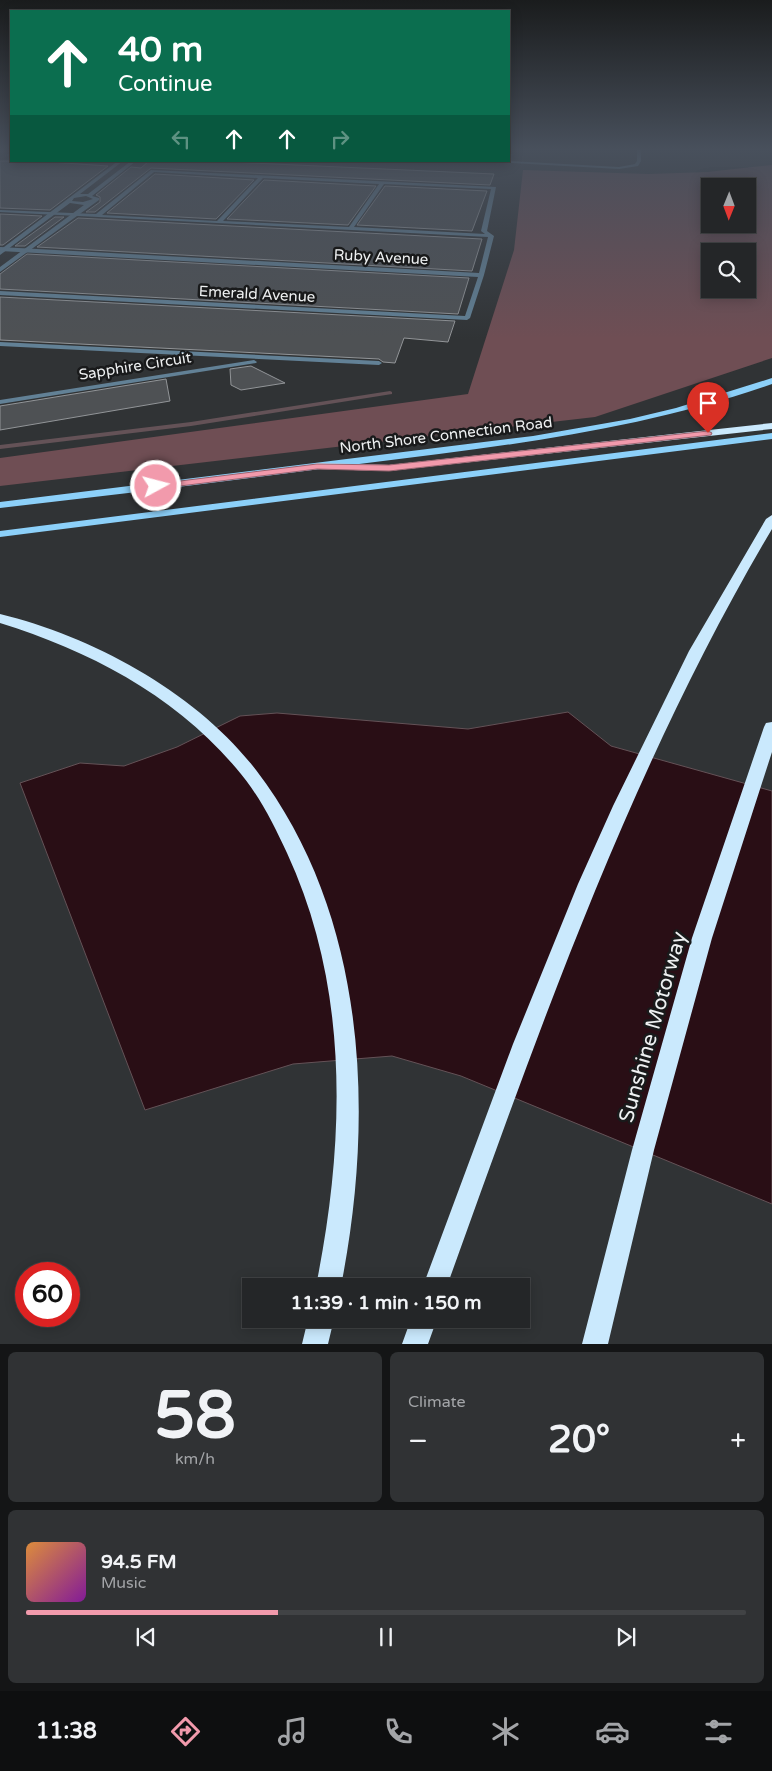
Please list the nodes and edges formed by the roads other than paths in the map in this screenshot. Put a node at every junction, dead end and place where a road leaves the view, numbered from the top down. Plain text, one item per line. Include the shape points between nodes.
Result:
1 (29, 213) edge
2 (76, 213) edge
3 (101, 213) edge
4 (228, 213) edge
5 (362, 213) edge
6 (488, 213) edge
7 (51, 214) junction
8 (72, 216) junction
9 (96, 217) junction
10 (218, 223) junction
11 (350, 230) junction
12 (491, 236) junction
13 (3, 249) edge
14 (25, 251) junction
15 (0, 253) edge
16 (0, 270) edge
17 (482, 275) junction
18 (0, 293) edge
19 (0, 344) edge
20 (274, 358) junction
21 (379, 364) dead end
22 (772, 381) edge
23 (0, 402) edge
24 (772, 426) edge
25 (772, 436) edge
26 (317, 466) junction
27 (0, 505) edge
28 (772, 519) edge
29 (0, 534) edge
30 (0, 618) edge
31 (772, 727) edge
32 (330, 1278) edge
33 (438, 1278) edge
34 (318, 1328) edge
35 (421, 1328) edge
36 (314, 1344) edge
37 (415, 1344) edge
38 (594, 1344) edge

1 - 7 street
2 - 8 street
3 - 9 street
4 - 10 street
5 - 11 street
6 - 12 street via 484,231
7 - 8 street
7 - 13 street
8 - 9 street
8 - 14 street
9 - 10 street
10 - 11 street
11 - 12 street
12 - 17 street
13 - 14 street, Ruby Avenue
13 - 15 street
14 - 16 street
14 - 17 street, Ruby Avenue
17 - 18 street, Emerald Avenue via 467,318
19 - 20 street, Sapphire Circuit
20 - 21 street, Sapphire Circuit
20 - 23 street, Sapphire Circuit
22 - 26 main road, North Shore Connection Road via 668,414 548,438
24 - 26 highway via 389,468
25 - 29 main road
26 - 27 main road, North Shore Connection Road
28 - 33 highway via 697,649 579,904 504,1094
30 - 32 highway via 36,628 104,657 181,706 237,757 278,817 300,857 332,951 348,1060 347,1156 341,1222
31 - 38 highway, Sunshine Motorway via 702,938 643,1150
34 - 36 highway
35 - 37 highway

